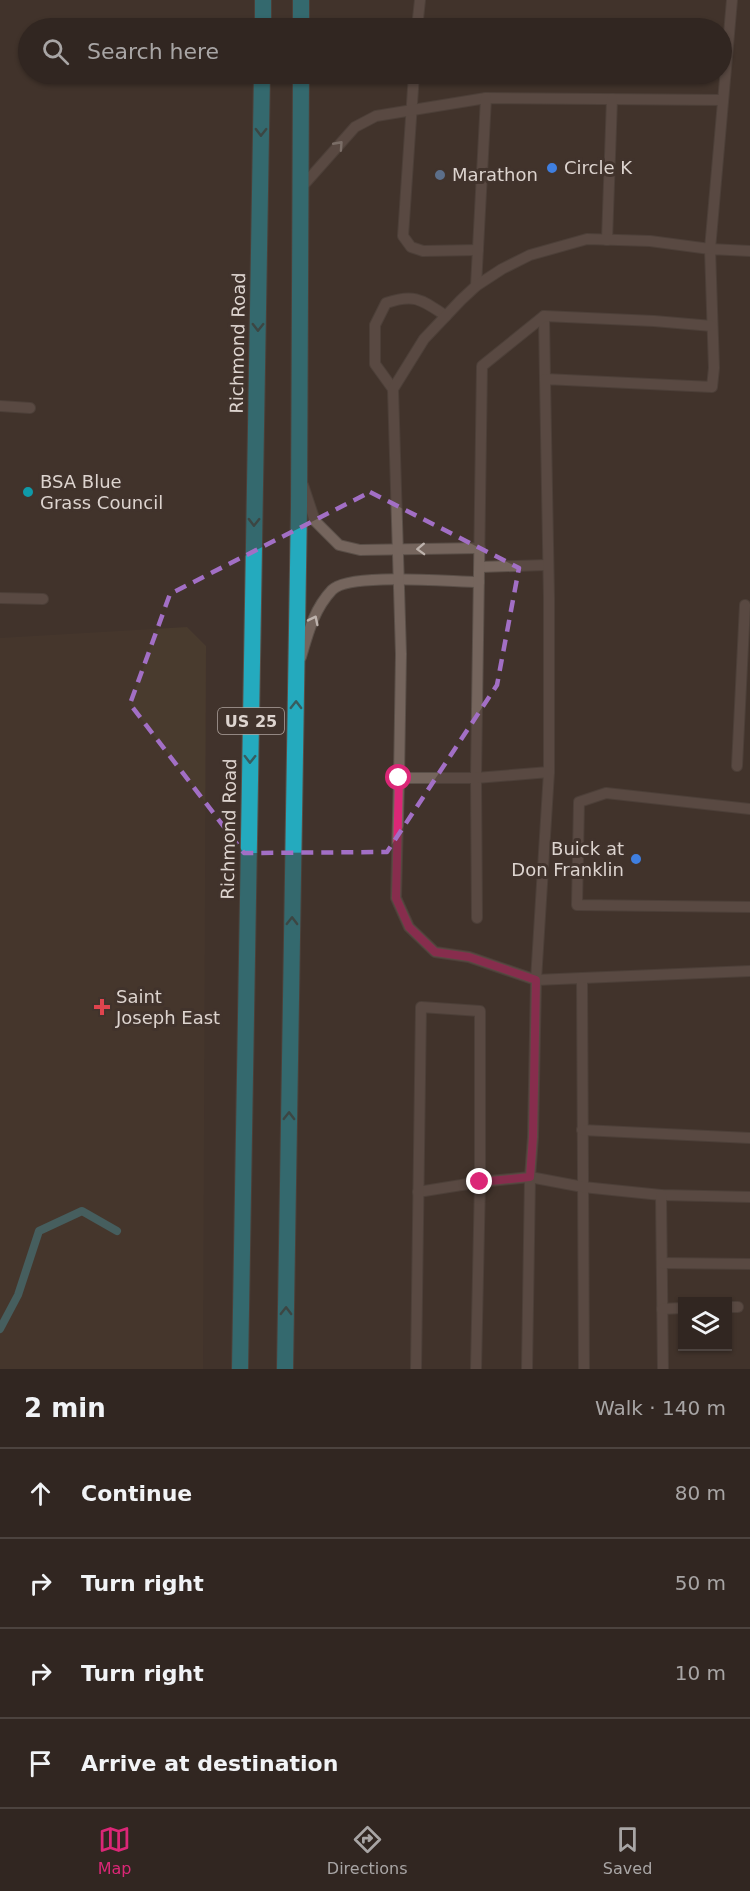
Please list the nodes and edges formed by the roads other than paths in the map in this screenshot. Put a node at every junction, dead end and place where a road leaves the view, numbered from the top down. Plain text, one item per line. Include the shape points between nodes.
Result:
1 (263, 0) edge
2 (301, 0) edge
3 (420, 0) edge
4 (732, 0) edge
5 (263, 18) edge
6 (301, 18) edge
7 (418, 18) edge
8 (730, 18) edge
9 (262, 84) edge
10 (301, 84) edge
11 (413, 84) edge
12 (724, 84) edge
13 (486, 98) junction
14 (612, 99) junction
15 (723, 100) junction
16 (411, 110) junction
17 (300, 189) junction
18 (607, 240) junction
19 (710, 249) junction
20 (478, 250) junction
21 (750, 250) edge
22 (476, 286) junction
23 (446, 316) junction
24 (544, 316) junction
25 (712, 326) junction
26 (545, 380) junction
27 (393, 389) junction
28 (0, 406) edge
29 (30, 408) dead end
30 (299, 471) junction
31 (480, 548) junction
32 (397, 550) junction
33 (547, 565) junction
34 (480, 567) junction
35 (398, 580) junction
36 (479, 582) junction
37 (0, 598) edge
38 (43, 599) dead end
39 (745, 605) dead end
40 (296, 675) junction
41 (737, 766) dead end
42 (549, 772) junction
43 (399, 778) junction
44 (476, 778) junction
45 (750, 809) edge
46 (750, 907) edge
47 (477, 918) dead end
48 (750, 971) edge
49 (582, 978) junction
50 (536, 980) junction
51 (582, 1130) junction
52 (750, 1138) edge
53 (530, 1177) junction
54 (480, 1182) junction
55 (583, 1187) junction
56 (418, 1192) junction
57 (661, 1195) junction
58 (750, 1197) edge
59 (662, 1263) junction
60 (750, 1264) edge
61 (678, 1308) edge
62 (662, 1309) junction
63 (240, 1369) edge
64 (285, 1369) edge
65 (416, 1369) edge
66 (476, 1369) edge
67 (527, 1369) edge
68 (584, 1369) edge
69 (663, 1369) edge

1 - 5 highway
2 - 6 highway
3 - 7 lane
4 - 8 lane
9 -> 63 highway, Richmond Road / US 25
10 - 17 highway, US 25
11 - 16 lane
12 - 15 lane
13 - 14 lane
13 - 16 lane
13 - 20 lane
14 - 15 lane
14 - 18 lane
15 - 19 lane
17 -> 16 lane via 355,127 376,116
16 - 20 lane via 403,236 411,247 423,251
17 - 30 highway, US 25
18 - 19 lane
18 - 22 lane via 587,239 530,255
19 - 21 lane
19 - 25 lane
20 - 22 lane
22 - 23 lane
23 - 27 lane via 424,339
23 - 27 lane via 425,301 404,297 386,303 375,325 375,364
24 - 25 lane
24 - 26 lane
24 - 31 lane via 482,366
25 - 26 lane via 712,387
26 - 33 lane
27 - 32 lane
28 - 29 lane
30 - 32 lane via 315,521 339,545 360,550
30 - 40 highway, US 25
31 -> 32 lane
31 - 34 lane
32 - 35 lane
33 - 34 lane
33 - 42 lane
34 - 36 lane
35 - 36 lane
40 -> 35 lane via 312,619 333,588 362,580
35 - 43 lane
36 - 44 lane
37 - 38 lane
39 - 41 lane
64 -> 40 highway, US 25
42 - 44 lane
42 - 50 lane
43 - 44 lane
43 - 50 lane via 396,898 409,927 435,952 469,957
44 - 47 lane
45 - 46 lane via 606,793 579,802 578,905
48 - 49 lane
49 - 50 lane
49 - 51 lane
50 - 53 lane
51 - 52 lane
51 - 55 lane
53 - 54 lane
53 - 55 lane
53 - 67 lane
54 - 56 lane
54 - 56 lane via 480,1011 421,1007
54 - 66 lane
55 - 57 lane
55 - 68 lane
56 - 65 lane
57 - 58 lane
57 - 59 lane
59 - 60 lane
59 - 62 lane
61 - 62 lane
62 - 69 lane

